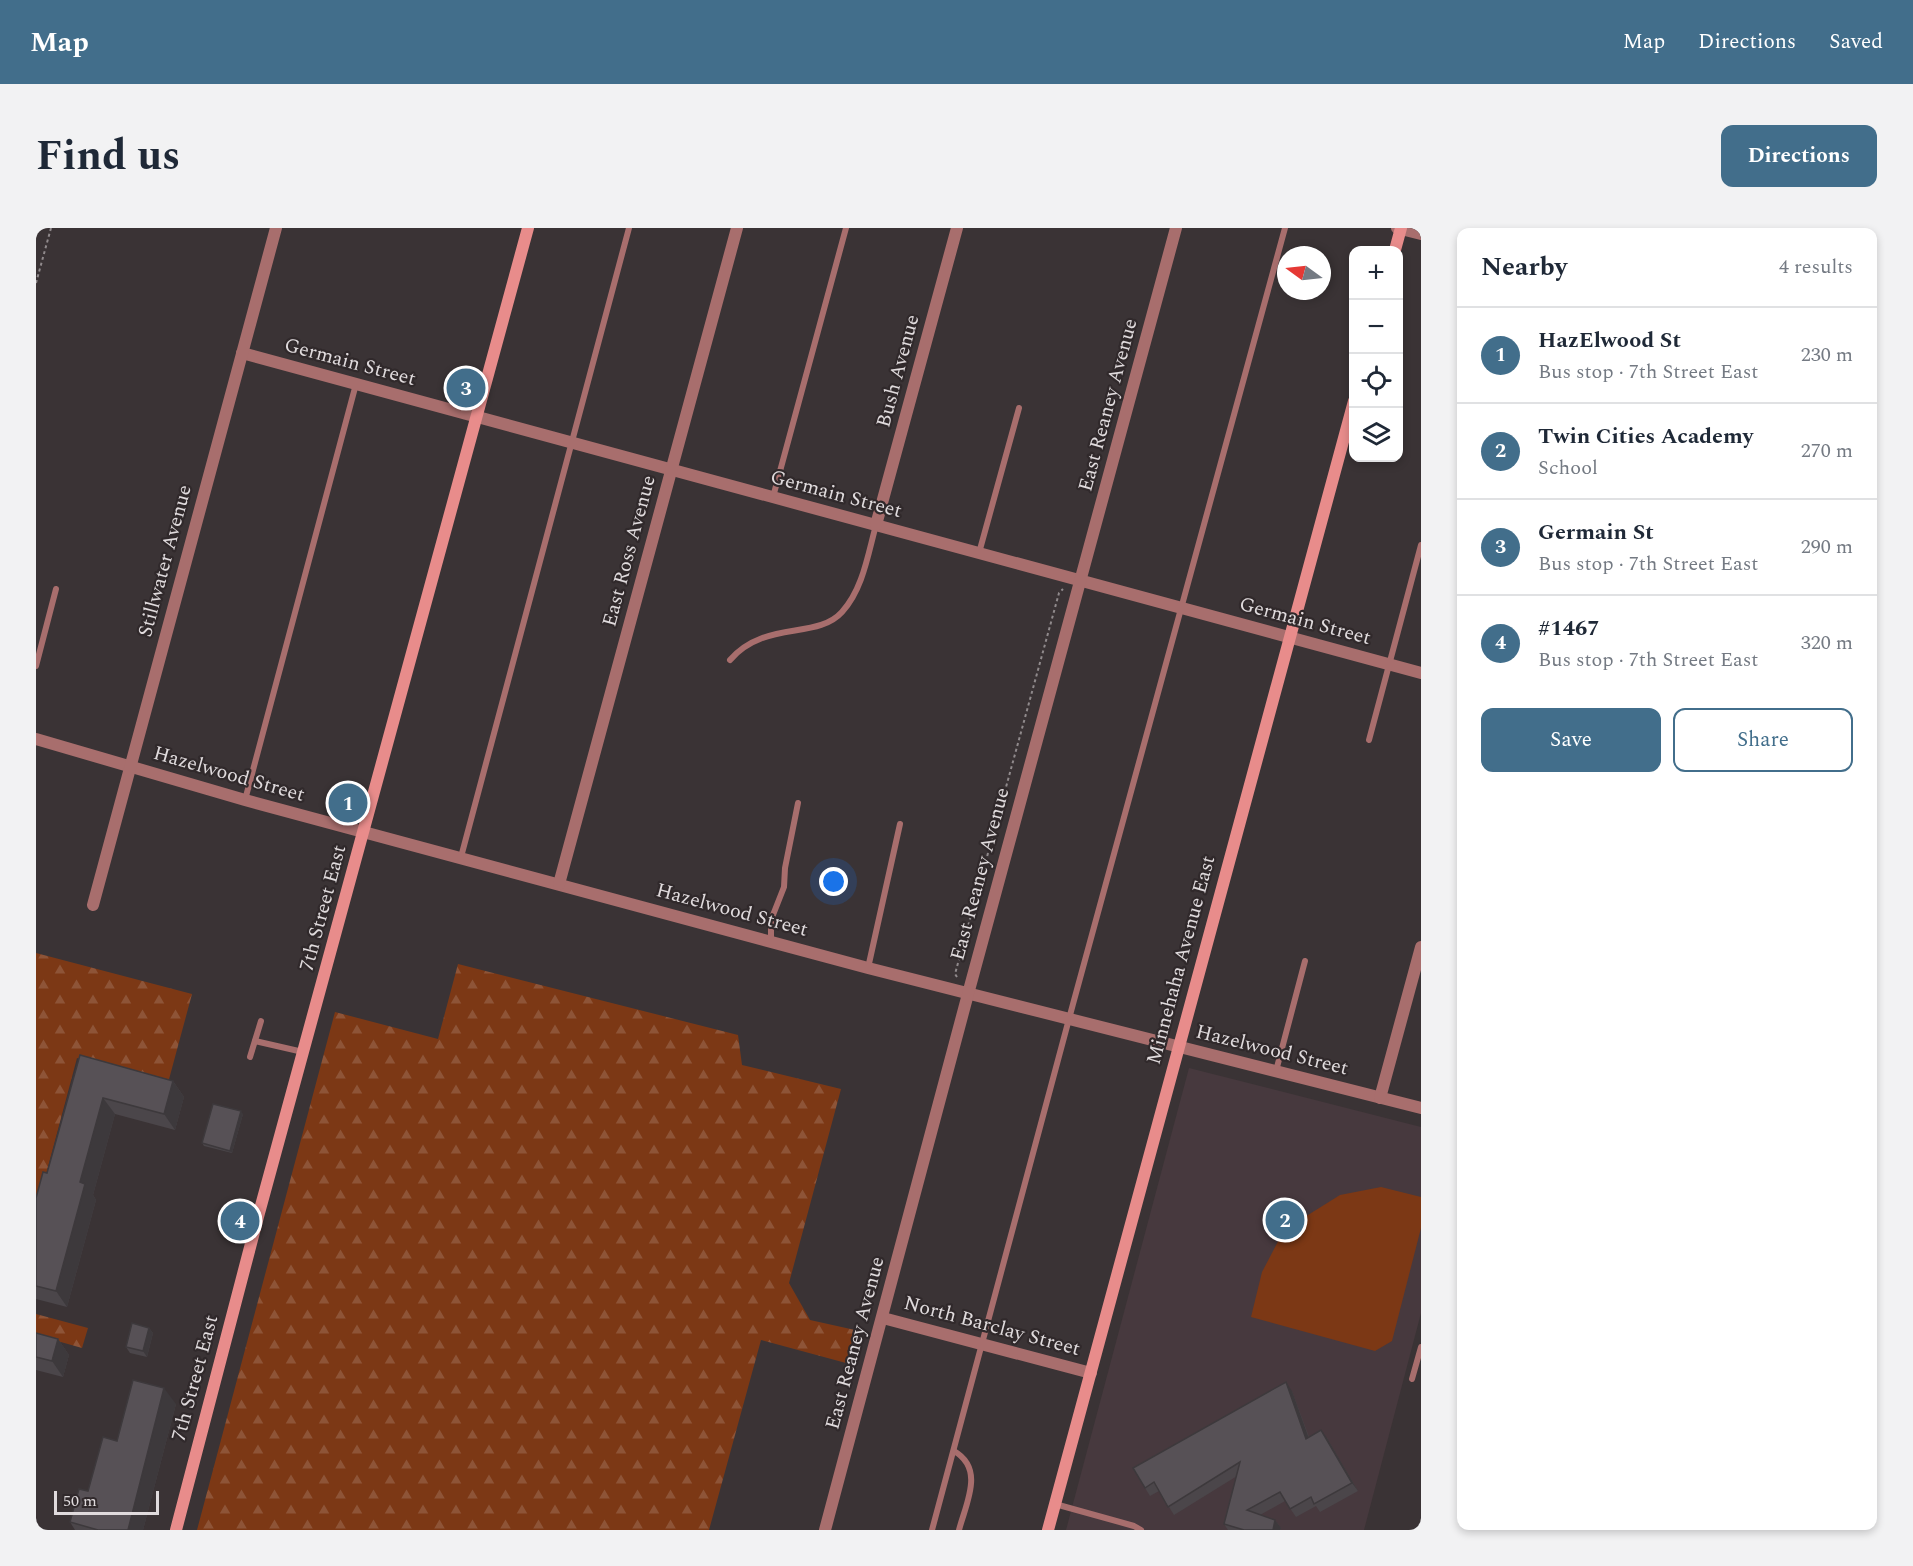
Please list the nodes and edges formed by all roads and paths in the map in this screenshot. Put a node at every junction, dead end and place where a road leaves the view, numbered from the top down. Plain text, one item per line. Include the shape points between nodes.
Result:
1 (51, 228) edge
2 (276, 228) edge
3 (528, 228) edge
4 (629, 228) edge
5 (737, 228) edge
6 (846, 228) edge
7 (957, 228) edge
8 (1176, 228) edge
9 (1285, 228) edge
10 (1400, 228) edge
11 (1421, 234) edge
12 (1396, 246) edge
13 (36, 283) edge
14 (242, 353) junction
15 (356, 384) junction
16 (1019, 408) dead end
17 (1351, 408) edge
18 (476, 417) junction
19 (571, 442) junction
20 (671, 470) junction
21 (773, 497) junction
22 (876, 525) junction
23 (1421, 545) edge
24 (979, 553) junction
25 (1081, 580) junction
26 (56, 589) dead end
27 (1063, 589) dead end
28 (1180, 607) junction
29 (1288, 638) junction
30 (730, 660) dead end
31 (1389, 664) junction
32 (36, 666) edge
33 (1421, 673) edge
34 (36, 739) edge
35 (1369, 740) dead end
36 (130, 766) junction
37 (245, 800) junction
38 (798, 803) dead end
39 (900, 824) dead end
40 (364, 832) junction
41 (461, 857) junction
42 (560, 884) junction
43 (93, 905) dead end
44 (771, 941) junction
45 (1421, 947) edge
46 (1305, 961) dead end
47 (868, 968) junction
48 (957, 977) dead end
49 (968, 994) junction
50 (1069, 1018) junction
51 (261, 1021) dead end
52 (255, 1041) junction
53 (1178, 1046) junction
54 (303, 1052) junction
55 (250, 1057) dead end
56 (1276, 1071) junction
57 (1380, 1098) junction
58 (1421, 1108) edge
59 (883, 1318) junction
60 (983, 1344) junction
61 (1421, 1347) edge
62 (1091, 1373) junction
63 (1412, 1379) dead end
64 (954, 1451) junction
65 (1055, 1504) junction
66 (176, 1530) edge
67 (825, 1530) edge
68 (932, 1530) edge
69 (959, 1530) edge
70 (1048, 1530) edge
71 (1141, 1530) edge

1 - 13 path
2 - 14 street, Stillwater Avenue
3 - 18 street, 7th Street East
4 - 19 lane
5 - 20 street, East Ross Avenue
6 - 21 lane
7 - 22 street, Bush Avenue
8 - 25 street, East Reaney Avenue
9 - 28 lane
10 - 11 street
10 - 12 street
14 - 15 street, Germain Street
14 - 36 street, Stillwater Avenue
15 - 18 street, Germain Street
15 - 37 lane
16 - 24 lane
17 - 29 street, Minnehaha Avenue East
18 - 19 street, Germain Street
18 - 40 street, 7th Street East
19 - 20 street, Germain Street
19 - 41 lane
20 - 21 street, Germain Street
20 - 42 street, East Ross Avenue
21 - 22 street, Germain Street
22 - 24 street, Germain Street
22 - 30 lane via 858,586 842,612 819,625 759,638
23 - 31 lane
24 - 25 street, Germain Street
25 - 28 street, Germain Street
25 - 49 street, East Reaney Avenue
26 - 32 lane
27 - 48 path
28 - 29 street, Germain Street
28 - 50 lane
29 - 31 street, Germain Street
29 - 53 street, Minnehaha Avenue East
31 - 33 street, Germain Street
31 - 35 lane
34 - 36 street, Hazelwood Street
36 - 37 street, Hazelwood Street
36 - 43 street, Stillwater Avenue
37 - 40 street, Hazelwood Street
38 - 44 lane via 784,887 771,920
39 - 47 lane
40 - 41 street, Hazelwood Street
40 - 54 street, 7th Street East
41 - 42 street, Hazelwood Street
42 - 44 street, Hazelwood Street
44 - 47 street, Hazelwood Street
45 - 57 street
46 - 56 lane
47 - 49 street, Hazelwood Street
49 - 50 street, Hazelwood Street
49 - 59 street, East Reaney Avenue
50 - 53 street, Hazelwood Street
50 - 60 lane
51 - 52 lane
52 - 54 lane
52 - 55 lane
53 - 56 street, Hazelwood Street
53 - 62 street, Minnehaha Avenue East
54 - 66 street, 7th Street East
56 - 57 street, Hazelwood Street
57 - 58 street, Hazelwood Street
59 - 60 street, North Barclay Street
59 - 67 street, East Reaney Avenue
60 - 62 street, North Barclay Street
60 - 64 lane
61 - 63 lane
62 - 65 street, Minnehaha Avenue East
64 - 68 lane
64 - 69 lane via 972,1471
65 - 70 street, Minnehaha Avenue East
65 - 71 lane

